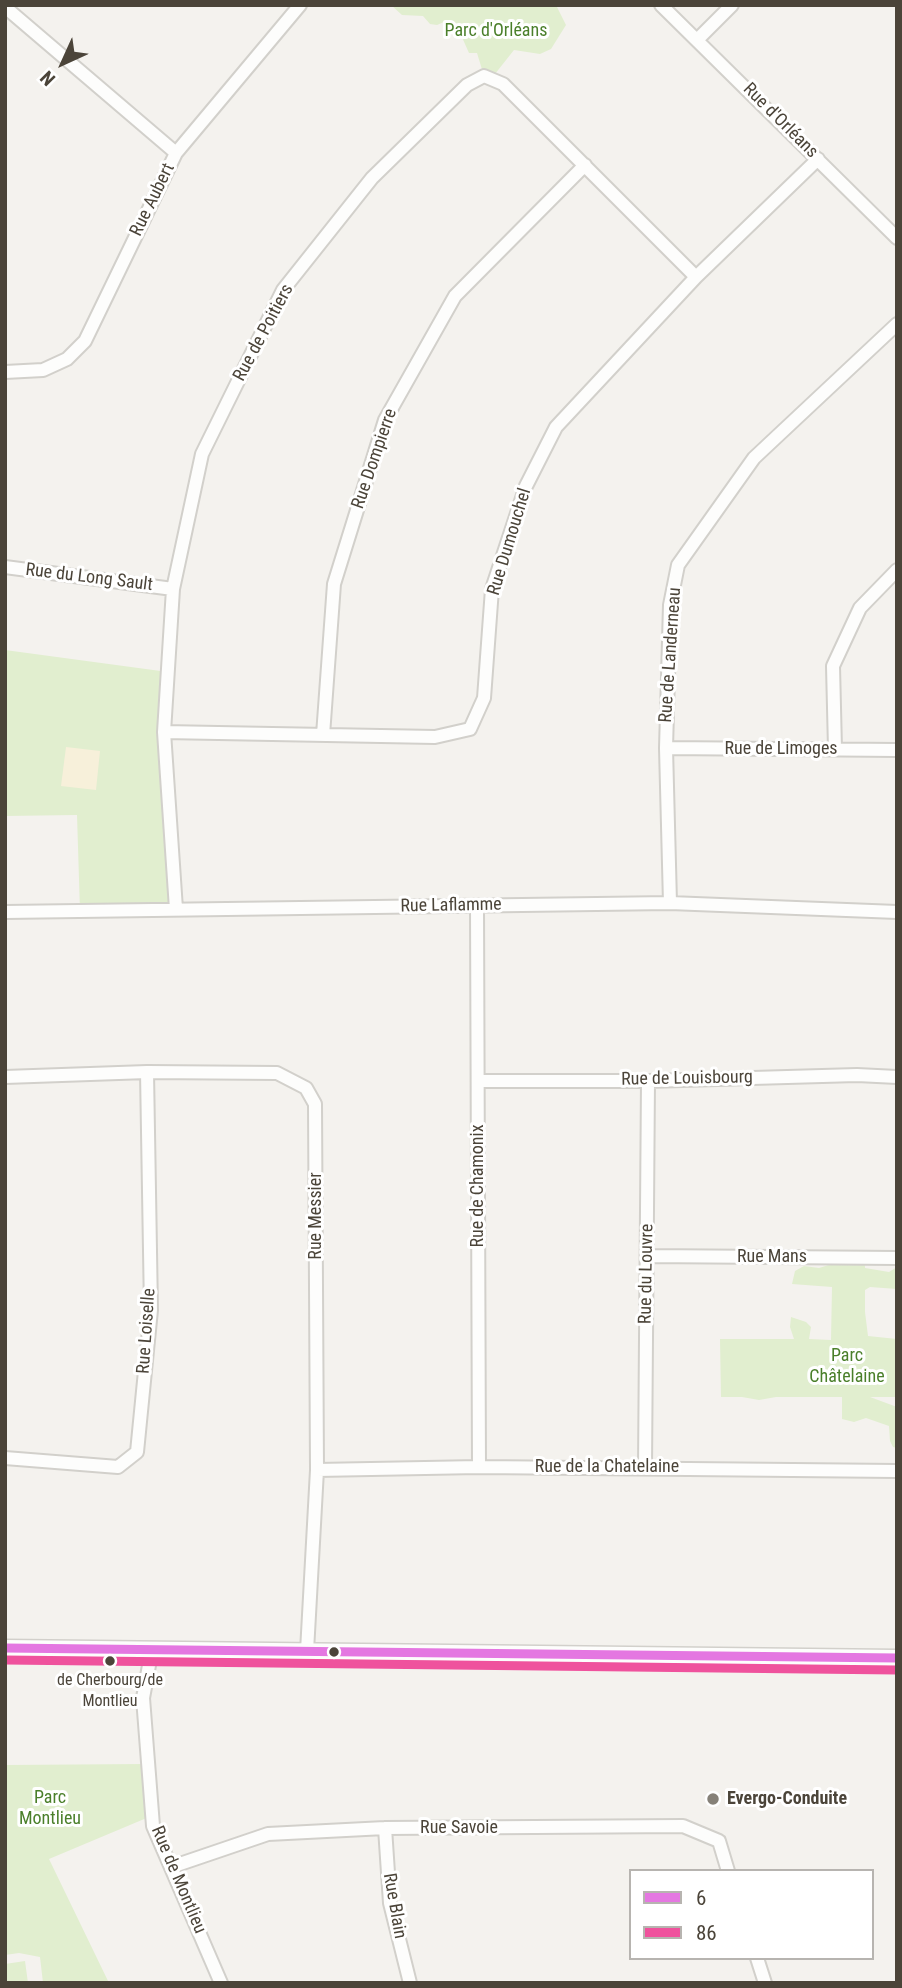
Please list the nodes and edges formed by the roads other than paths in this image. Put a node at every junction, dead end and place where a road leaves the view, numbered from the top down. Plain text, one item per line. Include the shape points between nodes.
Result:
1 (300, 5) edge
2 (661, 5) edge
3 (732, 5) edge
4 (5, 7) edge
5 (697, 40) junction
6 (176, 153) junction
7 (818, 159) junction
8 (585, 164) junction
9 (897, 238) edge
10 (696, 277) junction
11 (897, 324) edge
12 (5, 372) edge
13 (5, 567) edge
14 (897, 570) edge
15 (173, 589) junction
16 (164, 732) junction
17 (323, 735) junction
18 (666, 748) junction
19 (835, 749) junction
20 (897, 750) edge
21 (670, 903) junction
22 (477, 906) junction
23 (176, 909) junction
24 (5, 912) edge
25 (897, 912) edge
26 (147, 1072) junction
27 (5, 1077) edge
28 (897, 1077) edge
29 (478, 1081) junction
30 (649, 1081) junction
31 (647, 1256) junction
32 (897, 1258) edge
33 (5, 1458) edge
34 (479, 1467) junction
35 (645, 1467) junction
36 (317, 1470) junction
37 (897, 1471) edge
38 (5, 1648) edge
39 (152, 1649) junction
40 (307, 1651) junction
41 (897, 1658) edge
42 (385, 1828) junction
43 (171, 1867) junction
44 (727, 1869) edge
45 (758, 1960) edge
46 (221, 1983) edge
47 (410, 1983) edge
48 (765, 1983) edge

1 - 6 street, Rue Aubert
2 - 5 street, Rue d'Orléans
3 - 5 street
4 - 6 street
5 - 7 street, Rue d'Orléans
6 - 12 street, Rue Aubert via 85,341 67,359 43,370
7 - 9 street, Rue d'Orléans
7 - 10 street, Rue Dumouchel
8 - 10 street, Rue de Poitiers
8 - 15 street, Rue de Poitiers via 503,84 484,76 467,85 372,178 283,290 202,454
8 - 17 street, Rue Dompierre via 455,296 385,420 334,584
10 - 17 street, Rue Dumouchel via 556,427 532,474 492,589 484,698 470,729 435,737
11 - 18 street, Rue de Landerneau via 754,458 678,565 670,605
13 - 15 street, Rue du Long Sault
14 - 19 street via 860,608 833,666
15 - 16 street, Rue de Poitiers
16 - 17 street, Rue Dumouchel
16 - 23 street, Rue de Poitiers
18 - 19 street, Rue de Limoges
18 - 21 street, Rue de Landerneau
19 - 20 street, Rue de Limoges
21 - 22 street, Rue Laflamme
21 - 25 street, Rue Laflamme
22 - 23 street, Rue Laflamme
22 - 29 street, Rue de Chamonix
23 - 24 street, Rue Laflamme
26 - 27 street, Rue Messier
26 - 33 street, Rue Loiselle via 151,1310 137,1452 118,1467
26 - 36 street, Rue Messier via 277,1073 306,1088 315,1104
28 - 30 street, Rue de Louisbourg
29 - 30 street, Rue de Louisbourg
29 - 34 street, Rue de Chamonix
30 - 31 street, Rue du Louvre
31 - 32 street, Rue Mans
31 - 35 street, Rue du Louvre
34 - 35 street, Rue de la Chatelaine
34 - 36 street, Rue de la Chatelaine
35 - 37 street, Rue de la Chatelaine
36 - 40 street, Rue Messier
38 - 39 street
39 - 40 street
39 - 43 street, Rue de Montlieu via 143,1698 153,1826
40 - 41 street
42 - 43 street, Rue Savoie via 268,1834
42 - 44 street, Rue Savoie via 683,1826 719,1842
42 - 47 street, Rue Blain via 390,1903
43 - 46 street, Rue de Montlieu
45 - 48 street

